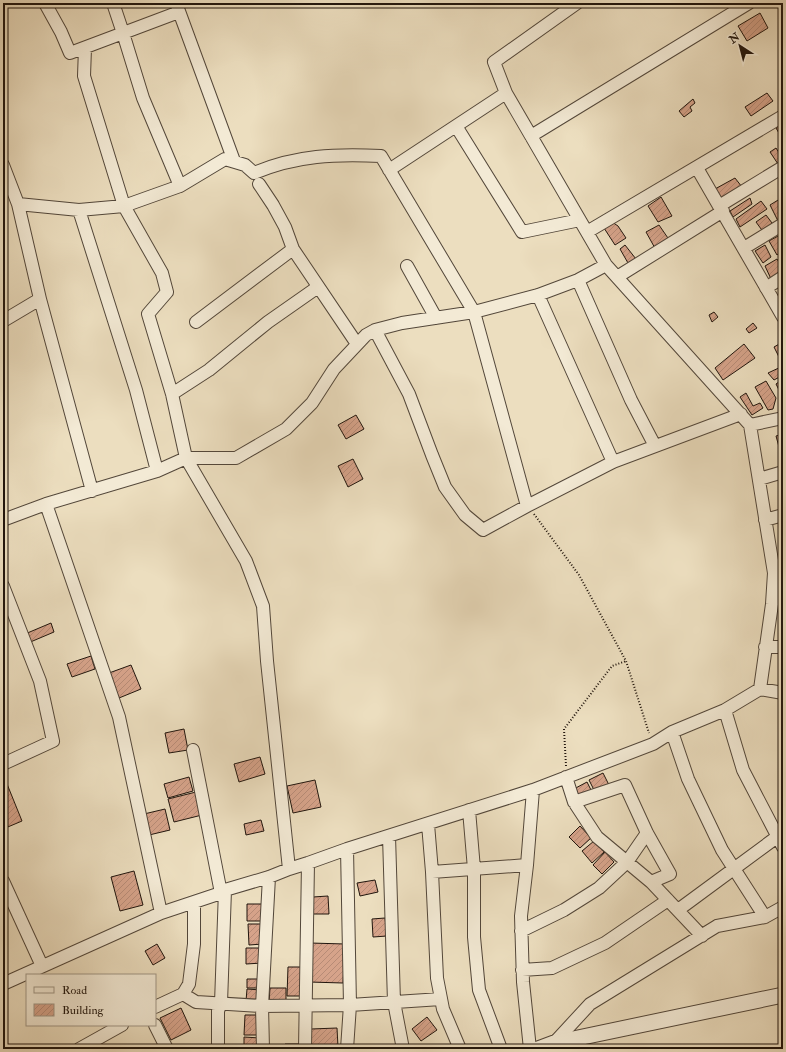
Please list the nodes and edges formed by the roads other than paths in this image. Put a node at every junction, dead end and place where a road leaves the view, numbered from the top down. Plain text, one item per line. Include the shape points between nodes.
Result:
1 (46, 3) edge
2 (113, 3) edge
3 (577, 3) edge
4 (749, 3) edge
5 (177, 8) edge
6 (123, 33) junction
7 (85, 48) junction
8 (506, 93) junction
9 (783, 116) edge
10 (456, 126) junction
11 (532, 136) junction
12 (234, 161) junction
13 (3, 165) edge
14 (783, 167) edge
15 (697, 168) junction
16 (389, 170) junction
17 (259, 184) dead end
18 (180, 186) junction
19 (18, 204) junction
20 (124, 206) junction
21 (721, 209) junction
22 (79, 210) junction
23 (580, 220) junction
24 (783, 224) edge
25 (587, 232) junction
26 (744, 248) junction
27 (293, 249) junction
28 (606, 265) junction
29 (407, 266) dead end
30 (617, 277) junction
31 (783, 277) edge
32 (578, 280) junction
33 (318, 287) junction
34 (766, 288) junction
35 (538, 295) junction
36 (40, 299) junction
37 (474, 312) junction
38 (783, 317) edge
39 (436, 318) junction
40 (3, 321) edge
41 (196, 322) dead end
42 (375, 330) junction
43 (357, 344) junction
44 (172, 394) junction
45 (741, 414) junction
46 (783, 418) edge
47 (750, 425) junction
48 (655, 446) junction
49 (186, 458) junction
50 (613, 462) junction
51 (157, 471) junction
52 (783, 472) edge
53 (759, 479) junction
54 (92, 491) junction
55 (46, 504) junction
56 (527, 506) junction
57 (783, 515) edge
58 (3, 520) edge
59 (766, 520) junction
60 (779, 572) edge
61 (3, 586) edge
62 (778, 604) edge
63 (765, 647) junction
64 (783, 647) edge
65 (760, 689) junction
66 (783, 693) edge
67 (725, 710) junction
68 (672, 732) junction
69 (193, 750) dead end
70 (3, 764) edge
71 (566, 777) junction
72 (533, 790) junction
73 (574, 802) junction
74 (469, 810) junction
75 (428, 824) junction
76 (647, 833) junction
77 (389, 836) junction
78 (780, 842) edge
79 (347, 849) junction
80 (626, 862) junction
81 (308, 863) junction
82 (527, 865) junction
83 (733, 868) junction
84 (289, 869) junction
85 (474, 869) junction
86 (432, 872) junction
87 (268, 877) junction
88 (3, 881) edge
89 (651, 882) junction
90 (223, 892) junction
91 (668, 900) junction
92 (194, 902) junction
93 (783, 906) edge
94 (678, 910) junction
95 (161, 914) junction
96 (765, 917) junction
97 (521, 931) junction
98 (702, 936) junction
99 (42, 966) junction
100 (522, 970) junction
101 (3, 984) edge
102 (183, 994) junction
103 (783, 995) edge
104 (441, 998) junction
105 (394, 1002) junction
106 (221, 1003) junction
107 (305, 1005) junction
108 (350, 1005) junction
109 (262, 1006) junction
110 (156, 1007) edge
111 (120, 1026) edge
112 (156, 1026) edge
113 (555, 1046) edge
114 (401, 1048) edge
115 (79, 1049) edge
116 (167, 1049) edge
117 (218, 1049) edge
118 (263, 1049) edge
119 (305, 1049) edge
120 (347, 1049) edge
121 (460, 1049) edge
122 (500, 1049) edge
123 (530, 1049) edge
124 (538, 1049) edge

1 - 7 street via 70,53
2 - 6 street
3 - 8 street via 494,62
4 - 11 street
5 - 6 street
5 - 12 street
6 - 7 street
6 - 18 street via 143,98
7 - 20 street via 84,76
8 - 10 street
8 - 11 street
9 - 15 street
10 - 16 street
10 - 23 street via 522,232
11 - 23 street
12 - 16 street via 246,164 254,173 272,165 315,156 381,156
12 - 18 street via 225,158
13 - 19 street
14 - 21 street
15 - 21 street
15 - 25 street
16 - 37 street
17 - 27 street via 285,227
18 - 20 street
19 - 22 street
19 - 36 street
20 - 22 street
20 - 44 street via 162,273 167,292 148,314
21 - 26 street
21 - 30 street
22 - 51 street via 136,390
23 - 25 street
24 - 26 street
25 - 28 street
26 - 34 street
27 - 33 street
27 - 41 street
28 - 30 street
28 - 32 street
29 - 39 street
30 - 45 street
31 - 34 street
32 - 35 street
32 - 48 street
33 - 43 street
33 - 44 street via 268,322 209,370
34 - 38 street
35 - 37 street
35 - 50 street
36 - 40 street
36 - 54 street
37 - 39 street
37 - 56 street
39 - 42 street
42 - 43 street
42 - 56 street via 409,394 445,487 465,515 484,530
43 - 49 street via 334,369 312,403 286,429 236,458
44 - 49 street
45 - 47 street
45 - 48 street
46 - 47 street
47 - 53 street
48 - 50 street
49 - 51 street
49 - 84 street via 246,561 263,606
50 - 56 street
51 - 54 street
52 - 53 street
53 - 59 street
54 - 55 street
55 - 58 street
55 - 95 street via 119,717
57 - 59 street
59 - 60 street
60 - 62 street
61 - 70 street via 40,681 53,741
62 - 63 street
63 - 64 street
63 - 65 street
65 - 66 street
65 - 67 street
67 - 68 street
67 - 78 street via 743,770
68 - 71 street via 653,744
68 - 83 street via 688,779
69 - 90 street
71 - 72 street
71 - 73 street
72 - 74 street
72 - 82 street
73 - 76 street via 625,785
73 - 80 street via 597,837
74 - 75 street
74 - 85 street
75 - 77 street
75 - 86 street
76 - 80 street
76 - 89 street via 670,874
77 - 79 street
77 - 105 street
78 - 83 street
79 - 81 street
79 - 108 street
80 - 89 street
80 - 97 street via 599,888 564,910
81 - 84 street
81 - 107 street
82 - 85 street
82 - 97 street
83 - 94 street
83 - 96 street
84 - 87 street
85 - 86 street
85 - 122 street via 474,937 479,990
86 - 104 street via 437,978
87 - 90 street
87 - 109 street
88 - 99 street
89 - 91 street
90 - 92 street
90 - 106 street
91 - 94 street
91 - 100 street via 605,943 552,968
92 - 95 street
92 - 102 street via 193,952 189,984
93 - 96 street
94 - 98 street
95 - 99 street
96 - 98 street via 717,926
97 - 100 street
98 - 113 street via 590,1004
99 - 101 street
100 - 123 street
102 - 106 street via 196,1002
102 - 110 street
103 - 113 street
104 - 105 street
104 - 121 street
105 - 108 street
105 - 114 street
106 - 109 street
106 - 117 street via 218,1011
107 - 108 street
107 - 109 street
107 - 119 street
108 - 120 street
109 - 118 street
111 - 115 street
112 - 116 street
113 - 124 street

